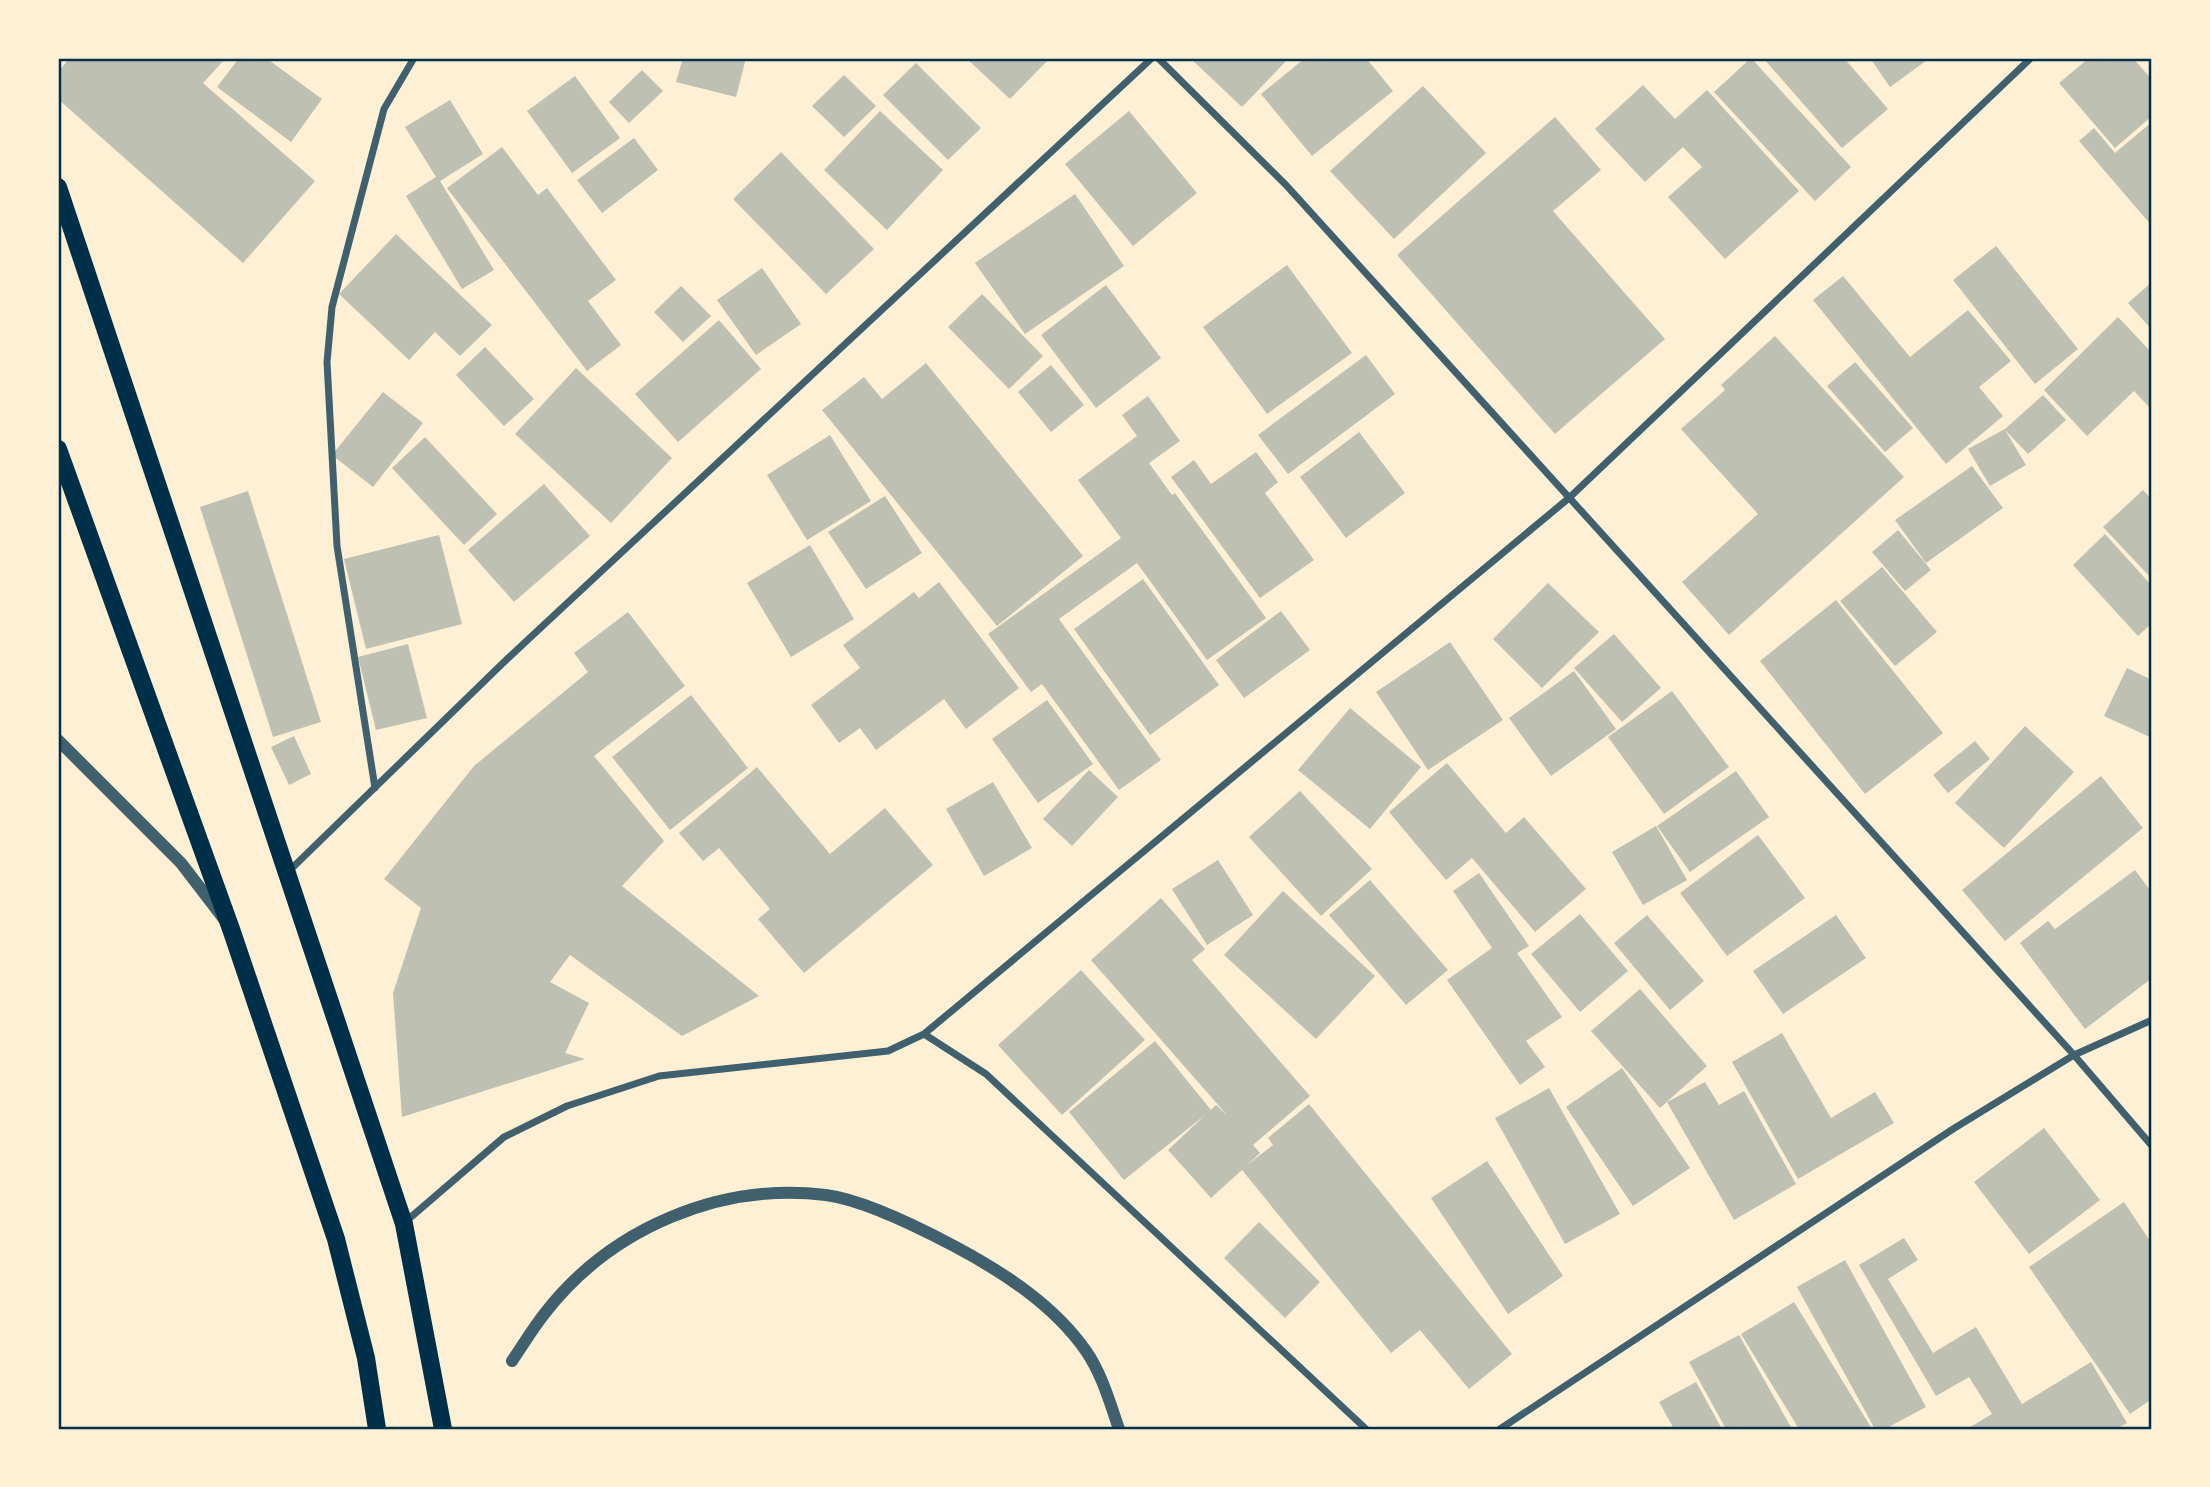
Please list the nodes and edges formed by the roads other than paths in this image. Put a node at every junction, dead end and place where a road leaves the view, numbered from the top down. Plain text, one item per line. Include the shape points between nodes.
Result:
1 (414, 58) edge
2 (1152, 58) edge
3 (1158, 58) edge
4 (2031, 58) edge
5 (58, 187) edge
6 (58, 449) edge
7 (1569, 498) junction
8 (58, 740) edge
9 (375, 788) junction
10 (288, 872) junction
11 (231, 929) junction
12 (2152, 1020) edge
13 (924, 1034) junction
14 (2074, 1055) junction
15 (2152, 1146) edge
16 (404, 1224) junction
17 (512, 1361) dead end
18 (377, 1429) edge
19 (443, 1429) edge
20 (1119, 1429) edge
21 (1366, 1429) edge
22 (1500, 1429) edge

1 - 9 street via 384,109 332,307 327,362 337,546
2 - 9 street via 504,662
3 - 7 street via 1286,185
4 - 7 street
5 - 10 main road
6 - 11 main road
7 - 13 street
7 - 14 street
8 - 11 street via 181,863
9 - 10 street
10 - 16 main road
11 - 18 main road via 336,1238 366,1358
12 - 14 street
13 - 16 street via 888,1051 659,1076 567,1106 504,1137
13 - 21 street via 986,1074
14 - 15 street
14 - 22 street via 1953,1129
16 - 19 main road
17 - 20 street via 564,1293 600,1258 648,1226 716,1200 782,1193 828,1195 918,1227 1023,1288 1086,1351

